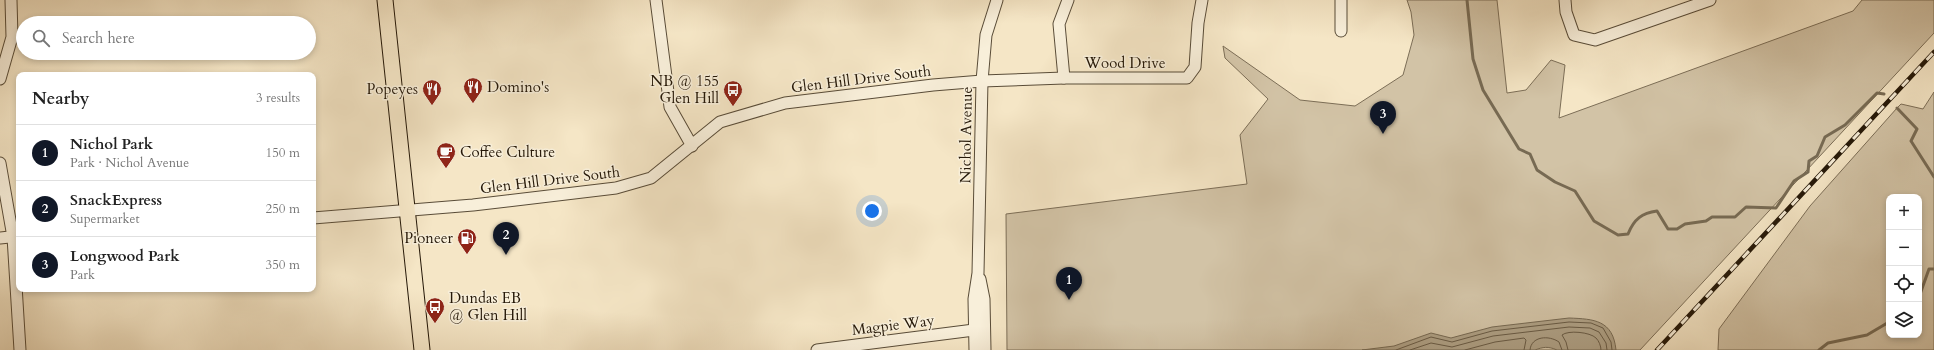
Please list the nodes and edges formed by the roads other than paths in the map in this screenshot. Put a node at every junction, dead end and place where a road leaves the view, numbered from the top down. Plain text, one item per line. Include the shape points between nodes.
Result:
1 (12, 0) edge
2 (384, 0) edge
3 (656, 0) edge
4 (997, 0) edge
5 (1068, 0) edge
6 (1202, 0) edge
7 (1341, 0) edge
8 (1565, 0) edge
9 (1710, 0) edge
10 (1341, 31) dead end
11 (1064, 78) junction
12 (0, 79) edge
13 (982, 81) junction
14 (692, 146) junction
15 (0, 163) edge
16 (408, 210) junction
17 (316, 218) edge
18 (16, 236) edge
19 (0, 238) edge
20 (978, 273) junction
21 (18, 292) edge
22 (974, 330) junction
23 (20, 350) edge
24 (422, 350) edge
25 (817, 350) edge
26 (975, 350) edge
27 (985, 350) edge

1 - 12 street via 12,37
2 - 16 main road
3 - 14 street via 670,107
4 - 13 street, Nichol Avenue via 986,35
5 - 11 street via 1059,24
6 - 11 street, Wood Drive via 1196,66 1187,78
7 - 10 street
8 - 9 street via 1566,12 1574,35 1595,40
11 - 13 street, Wood Drive
13 - 14 street, Glen Hill Drive South via 785,103 720,122
13 - 20 street, Nichol Avenue
14 - 16 street, Glen Hill Drive South via 652,178 616,188
15 - 18 street
16 - 17 street, Glen Hill Drive South
16 - 24 main road
18 - 19 street
20 - 22 street, Nichol Avenue via 974,299
20 - 27 street, Nichol Avenue via 984,299
21 - 23 street
22 - 25 street, Magpie Way
22 - 26 street, Nichol Avenue

